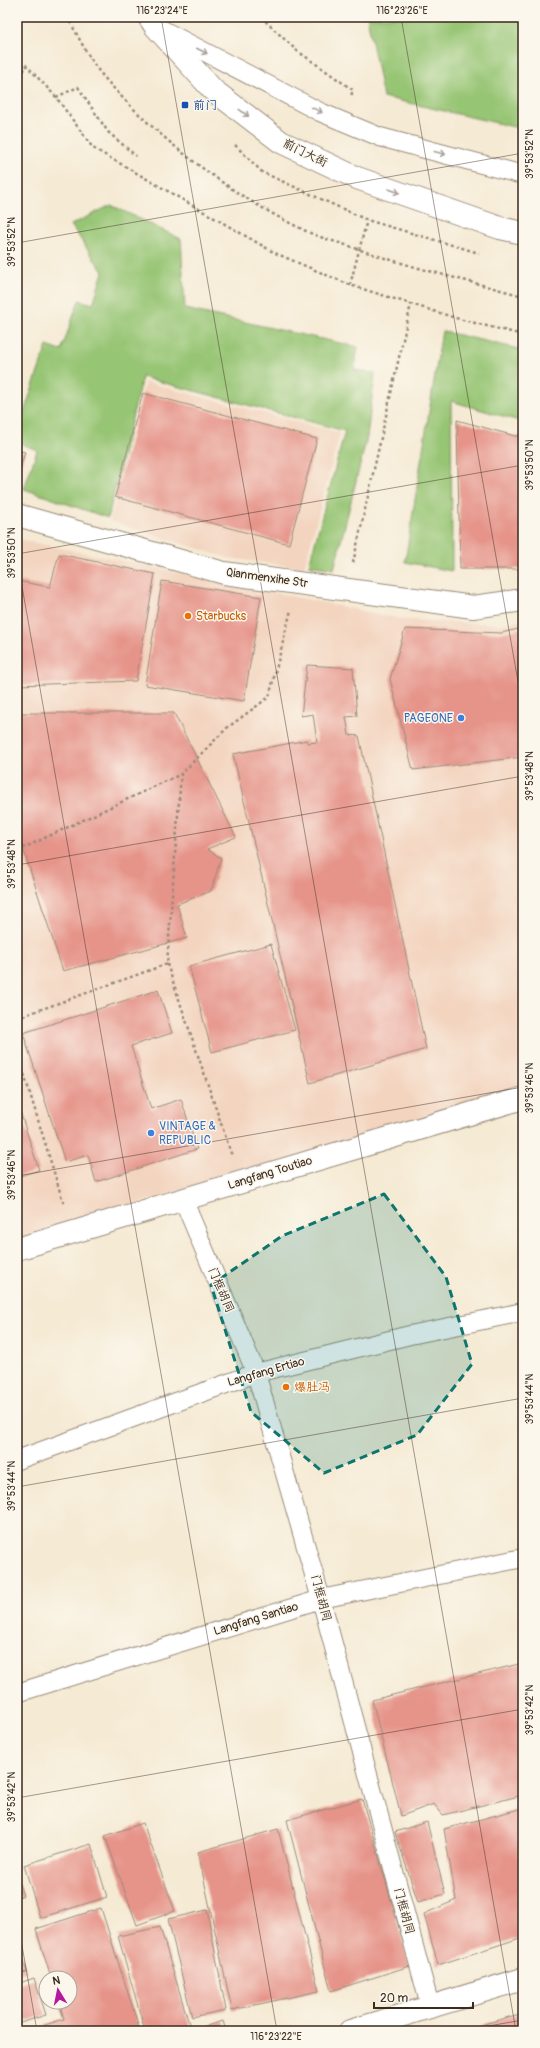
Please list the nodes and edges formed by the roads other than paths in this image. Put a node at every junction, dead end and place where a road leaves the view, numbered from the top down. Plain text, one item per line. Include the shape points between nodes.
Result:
1 (152, 22) edge
2 (523, 175) edge
3 (523, 233) edge
4 (17, 515) edge
5 (523, 600) edge
6 (523, 1098) edge
7 (182, 1199) junction
8 (17, 1249) edge
9 (523, 1312) edge
10 (256, 1373) junction
11 (17, 1460) edge
12 (523, 1558) edge
13 (321, 1599) junction
14 (17, 1694) edge
15 (523, 1979) edge
16 (430, 2006) junction
17 (350, 2031) edge

1 -> 2 lane via 320,112 380,137
1 -> 3 street, 前门大街 via 213,90 281,142 357,178 500,228
4 - 5 street, Qianmenxihe Str via 224,573 474,607
6 - 7 street, Langfang Toutiao
7 - 8 street, Langfang Toutiao
7 - 10 lane, 门框胡同
9 - 10 lane, Langfang Ertiao via 410,1335
10 - 11 lane, Langfang Ertiao
10 - 13 lane, 门框胡同
12 - 13 lane, Langfang Santiao
13 - 14 lane, Langfang Santiao
13 - 16 lane, 门框胡同
15 - 16 street
16 - 17 street

